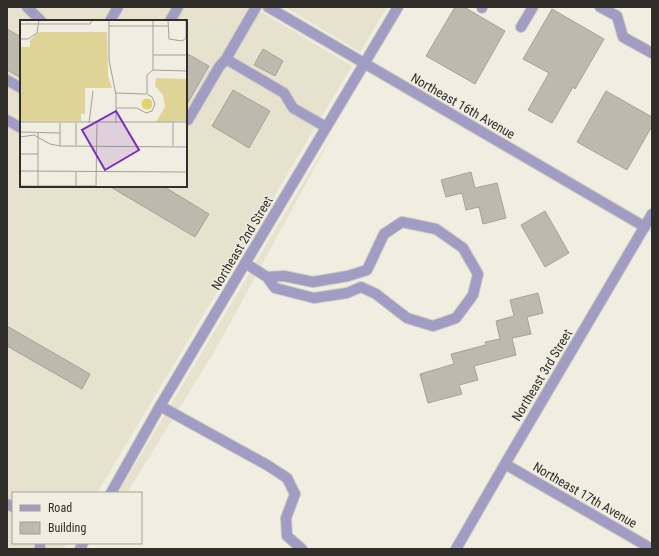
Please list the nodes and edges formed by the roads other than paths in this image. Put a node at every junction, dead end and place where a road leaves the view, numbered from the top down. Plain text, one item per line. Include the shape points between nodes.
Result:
1 (27, 7) edge
2 (118, 7) edge
3 (178, 7) edge
4 (256, 7) edge
5 (268, 7) edge
6 (398, 7) edge
7 (533, 7) edge
8 (600, 7) edge
9 (41, 20) edge
10 (111, 20) edge
11 (171, 20) edge
12 (521, 27) dead end
13 (652, 53) edge
14 (226, 59) junction
15 (364, 63) junction
16 (7, 80) edge
17 (20, 87) edge
18 (7, 120) edge
19 (188, 120) dead end
20 (20, 127) edge
21 (326, 127) junction
22 (652, 214) edge
23 (645, 227) junction
24 (245, 263) junction
25 (267, 277) junction
26 (160, 406) junction
27 (505, 464) junction
28 (112, 492) edge
29 (302, 549) edge
30 (456, 549) edge
31 (652, 549) edge

1 - 9 street
2 - 10 street
3 - 11 street
4 - 14 street
5 - 15 street, Northeast 16th Avenue
6 - 15 street, Northeast 2nd Street
7 - 12 street
8 - 13 street via 617,16 623,37
14 - 19 street
14 - 21 street via 284,93 293,108
15 - 21 street, Northeast 2nd Street
15 - 23 street, Northeast 16th Avenue
16 - 17 street
18 - 20 street
21 - 24 street, Northeast 2nd Street
22 - 23 street, Northeast 3rd Street
23 - 27 street, Northeast 3rd Street
24 - 25 street
24 - 26 street, Northeast 2nd Street
25 - 25 street via 275,288 314,298 347,293 361,286 407,318 433,326 456,318 473,295 478,274 463,248 436,229 402,222 384,234 367,270 313,282 284,276
26 - 28 street, Northeast 2nd Street
26 - 29 street via 287,478 295,494 286,518 288,536
27 - 30 street, Northeast 3rd Street
27 - 31 street, Northeast 17th Avenue

